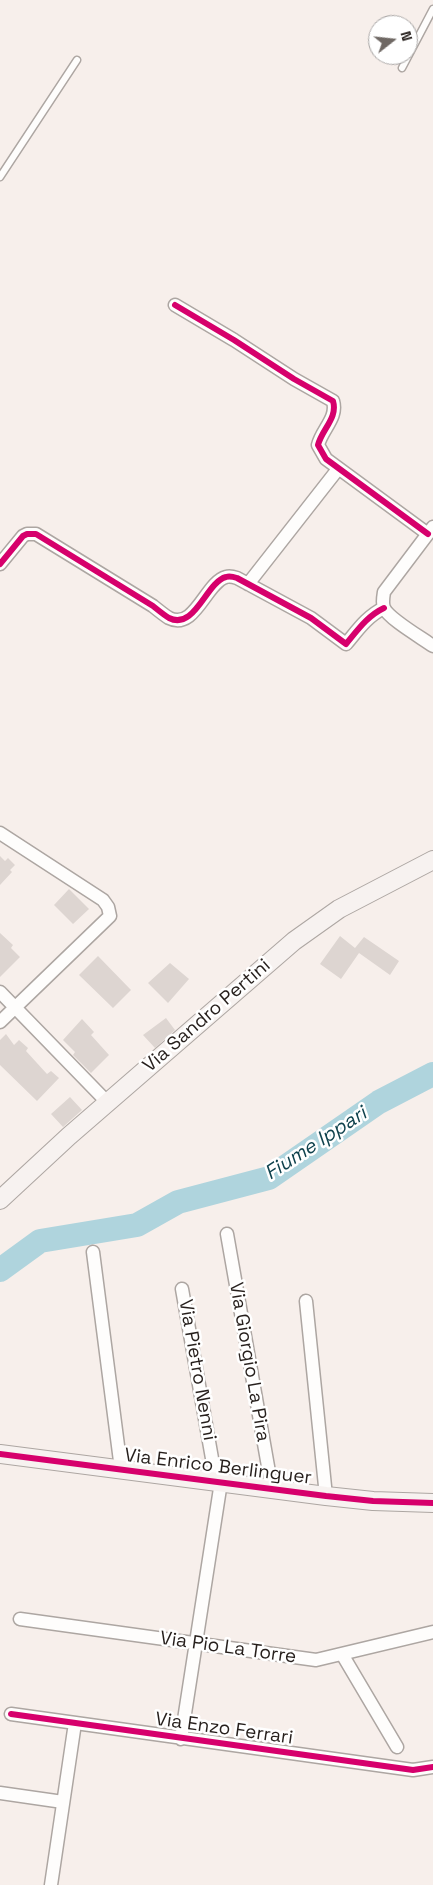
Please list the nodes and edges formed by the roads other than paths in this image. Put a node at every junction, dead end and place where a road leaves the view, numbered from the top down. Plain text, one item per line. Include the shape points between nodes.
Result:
1 (433, 9) edge
2 (77, 60) dead end
3 (402, 68) dead end
4 (0, 176) edge
5 (175, 305) dead end
6 (338, 468) junction
7 (431, 531) edge
8 (0, 564) edge
9 (248, 584) junction
10 (384, 608) junction
11 (433, 646) edge
12 (0, 833) edge
13 (433, 860) edge
14 (0, 992) edge
15 (16, 1008) junction
16 (0, 1022) edge
17 (108, 1103) junction
18 (0, 1200) edge
19 (227, 1234) dead end
20 (92, 1252) dead end
21 (182, 1289) dead end
22 (306, 1301) dead end
23 (0, 1454) edge
24 (121, 1469) junction
25 (218, 1482) junction
26 (272, 1489) junction
27 (326, 1496) junction
28 (433, 1503) edge
29 (20, 1619) dead end
30 (433, 1632) edge
31 (196, 1642) junction
32 (342, 1654) junction
33 (11, 1714) dead end
34 (75, 1723) junction
35 (181, 1739) junction
36 (397, 1747) dead end
37 (433, 1767) edge
38 (0, 1793) edge
39 (63, 1802) junction
40 (51, 1885) edge

1 - 3 lane
2 - 4 lane
5 - 6 street via 333,401 334,414 318,445 326,459
6 - 7 street
6 - 9 street
7 - 10 street via 384,592
8 - 9 street via 23,536 36,534 177,620 192,613 227,576
9 - 10 street via 311,618 346,644 366,620
10 - 11 street via 390,616
12 - 15 street via 103,900 110,916
13 - 17 main road, Via Sandro Pertini via 339,909 294,941
14 - 15 street
15 - 16 street
15 - 17 street
17 - 18 main road, Via Sandro Pertini
19 - 26 street, Via Giorgio La Pira
20 - 24 street
21 - 25 street, Via Pietro Nenni
22 - 27 street
23 - 24 main road, Via Enrico Berlinguer
24 - 25 main road, Via Enrico Berlinguer
25 - 26 main road, Via Enrico Berlinguer
25 - 31 street, Via Pietro Nenni
26 - 27 main road, Via Enrico Berlinguer
27 - 28 main road, Via Enrico Berlinguer
29 - 31 street, Via Pio La Torre
30 - 32 street, Via Pio La Torre
31 - 32 street, Via Pio La Torre via 316,1660
31 - 35 street, Via Pietro Nenni
32 - 36 street
33 - 34 street, Via Enzo Ferrari
34 - 35 street, Via Enzo Ferrari
34 - 39 street
35 - 37 street, Via Enzo Ferrari via 413,1770
38 - 39 street
39 - 40 street

